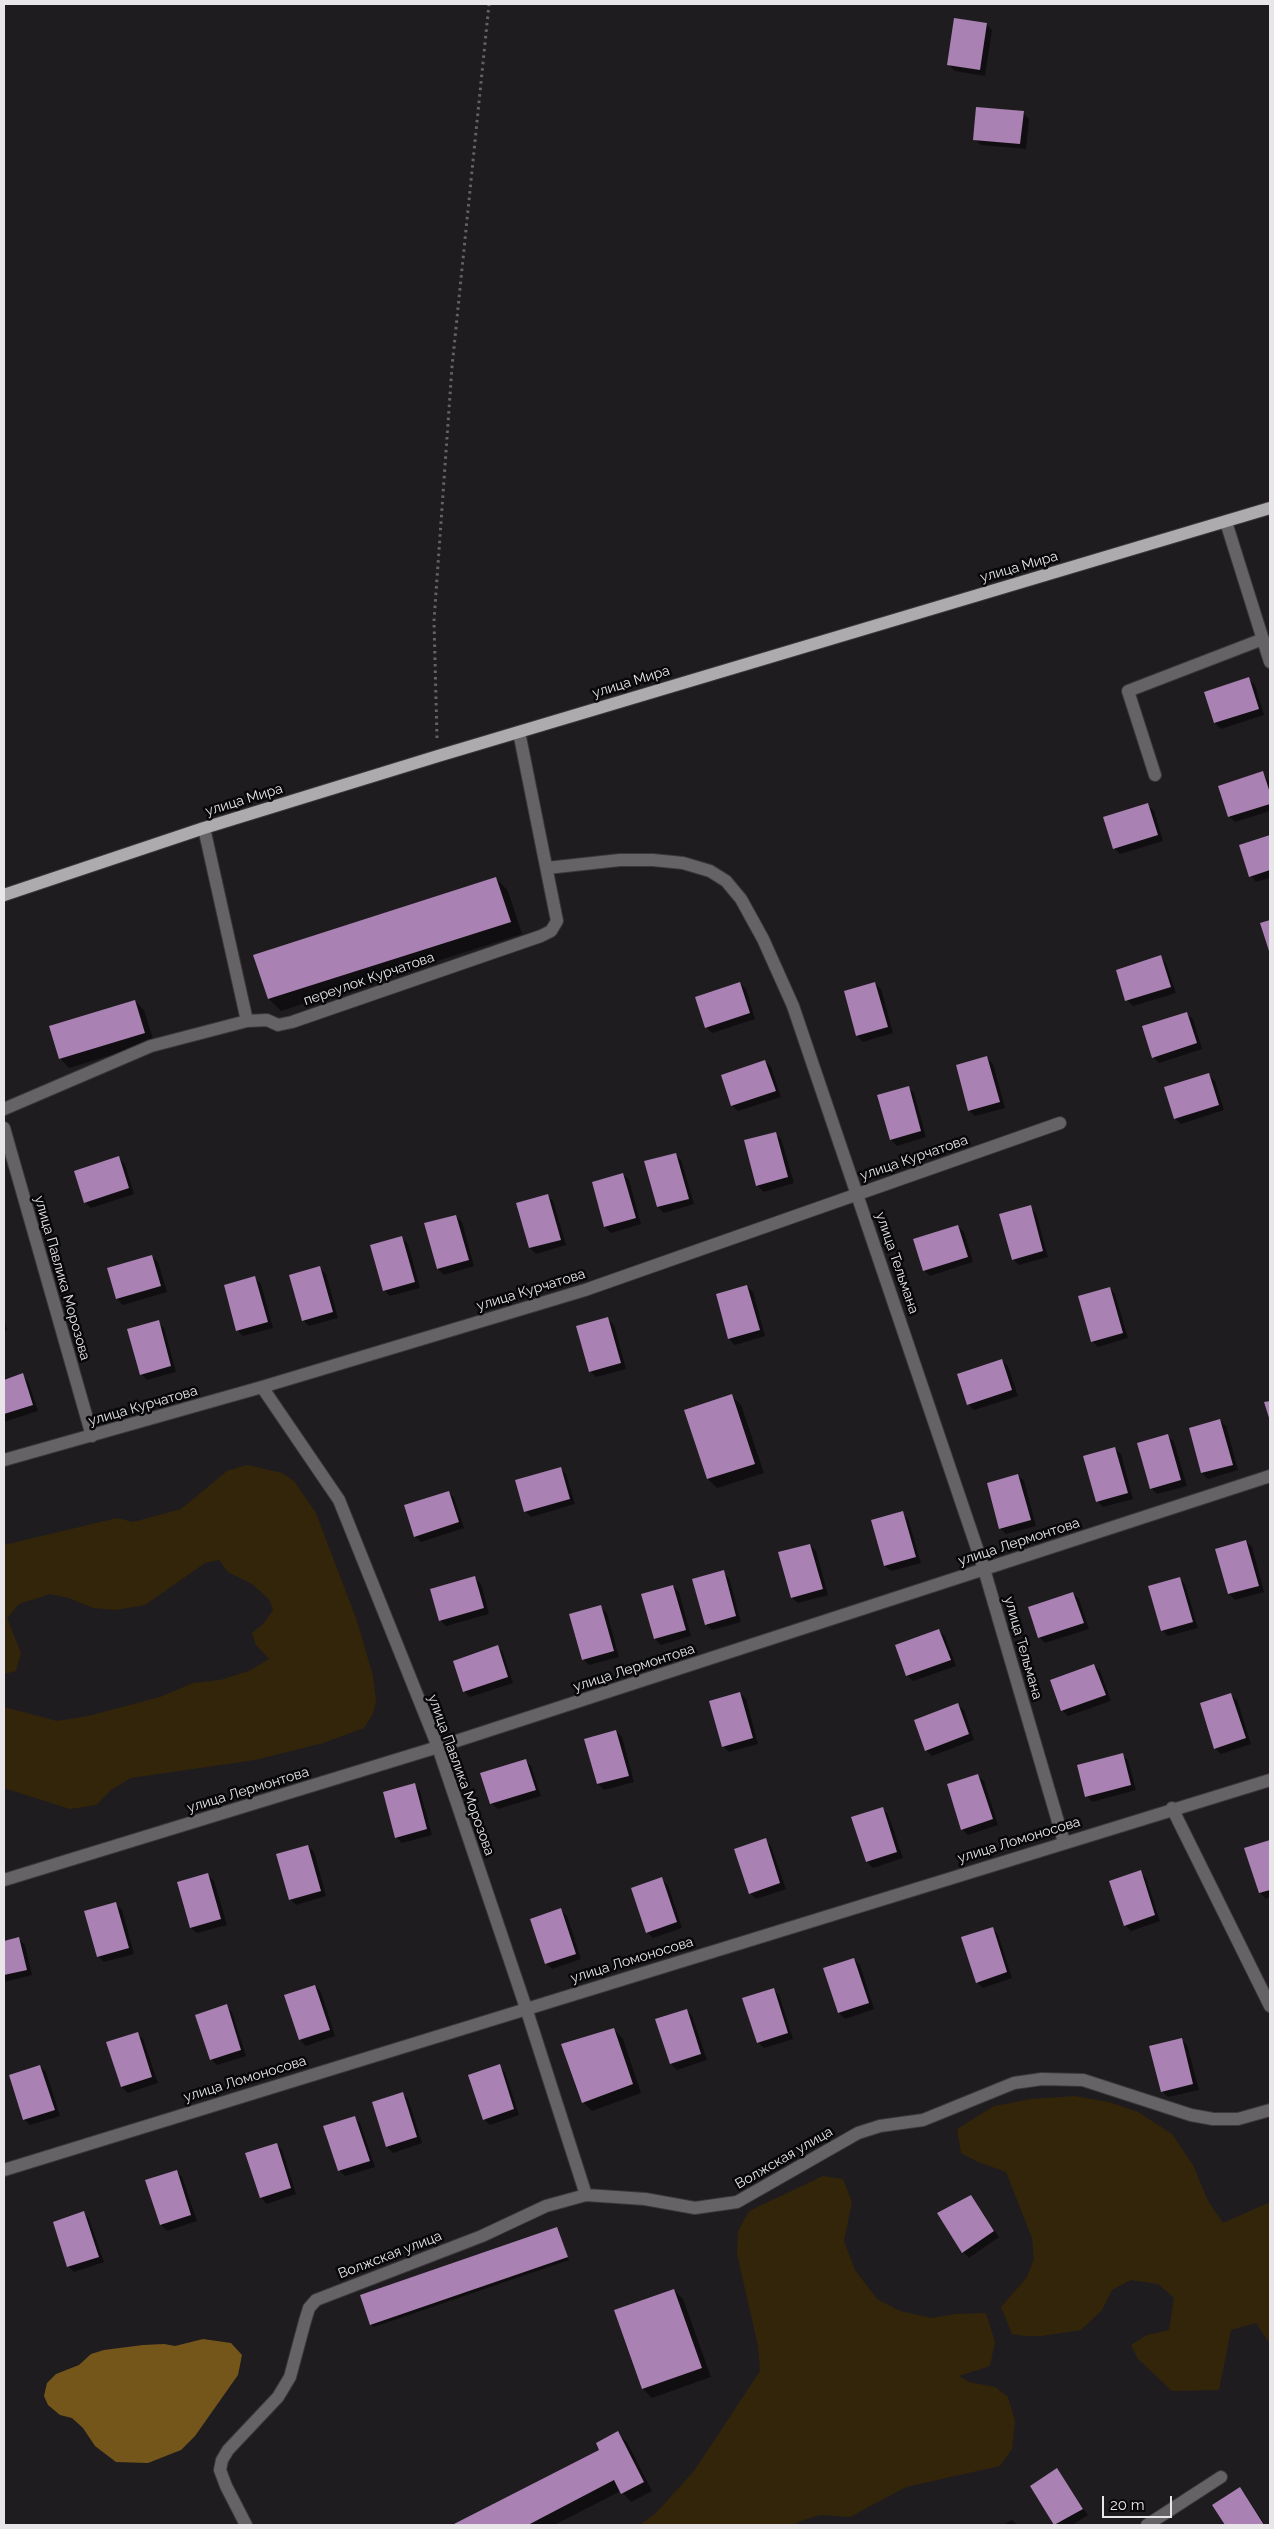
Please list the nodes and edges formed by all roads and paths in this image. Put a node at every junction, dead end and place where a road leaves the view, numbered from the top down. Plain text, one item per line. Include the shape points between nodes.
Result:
1 (489, 4) edge
2 (1270, 508) edge
3 (1226, 522) junction
4 (1263, 639) junction
5 (1270, 662) edge
6 (519, 732) junction
7 (438, 756) junction
8 (1155, 775) dead end
9 (204, 828) junction
10 (547, 868) junction
11 (4, 895) edge
12 (247, 1021) junction
13 (4, 1109) edge
14 (1060, 1123) dead end
15 (4, 1128) edge
16 (858, 1193) junction
17 (262, 1387) junction
18 (92, 1436) junction
19 (4, 1460) edge
20 (1270, 1476) edge
21 (984, 1569) junction
22 (438, 1747) junction
23 (1270, 1780) edge
24 (1172, 1808) junction
25 (1064, 1842) junction
26 (4, 1880) edge
27 (1270, 2006) edge
28 (526, 2008) junction
29 (1270, 2110) edge
30 (4, 2170) edge
31 (586, 2195) junction
32 (1221, 2477) dead end
33 (246, 2525) edge
34 (1147, 2525) edge

1 - 7 path via 452,367 435,612
2 - 3 main road, улица Мира
3 - 4 street
3 - 6 main road, улица Мира
4 - 5 street
4 - 8 street via 1128,691
6 - 7 main road, улица Мира
6 - 10 street, переулок Курчатова
7 - 9 main road, улица Мира
9 - 11 main road, улица Мира
9 - 12 street
10 - 12 street, переулок Курчатова via 557,920 552,931 292,1022 278,1025 267,1020
10 - 16 street, улица Тельмана via 653,860 710,871 726,881 741,899 763,939 793,1006
12 - 13 street, переулок Курчатова via 151,1046
14 - 16 street, улица Курчатова
15 - 18 street, улица Павлика Морозова
16 - 17 street, улица Курчатова via 585,1290
16 - 21 street, улица Тельмана
17 - 18 street, улица Курчатова
17 - 22 street, улица Павлика Морозова via 338,1500
18 - 19 street, улица Курчатова
20 - 21 street, улица Лермонтова
21 - 22 street, улица Лермонтова
21 - 25 street, улица Тельмана
22 - 26 street, улица Лермонтова
22 - 28 street, улица Павлика Морозова
23 - 24 street, улица Ломоносова
24 - 25 street, улица Ломоносова
24 - 27 street
25 - 28 street, улица Ломоносова
28 - 30 street, улица Ломоносова
28 - 31 street, улица Павлика Морозова
29 - 31 street, Волжская улица via 1238,2119 1213,2119 1191,2116 1083,2080 1014,2083 923,2120 880,2126 858,2133 737,2202 695,2208 645,2199
31 - 33 street, Волжская улица via 546,2206 482,2236 316,2300 307,2314 290,2377 278,2397 222,2460 220,2470
32 - 34 street

